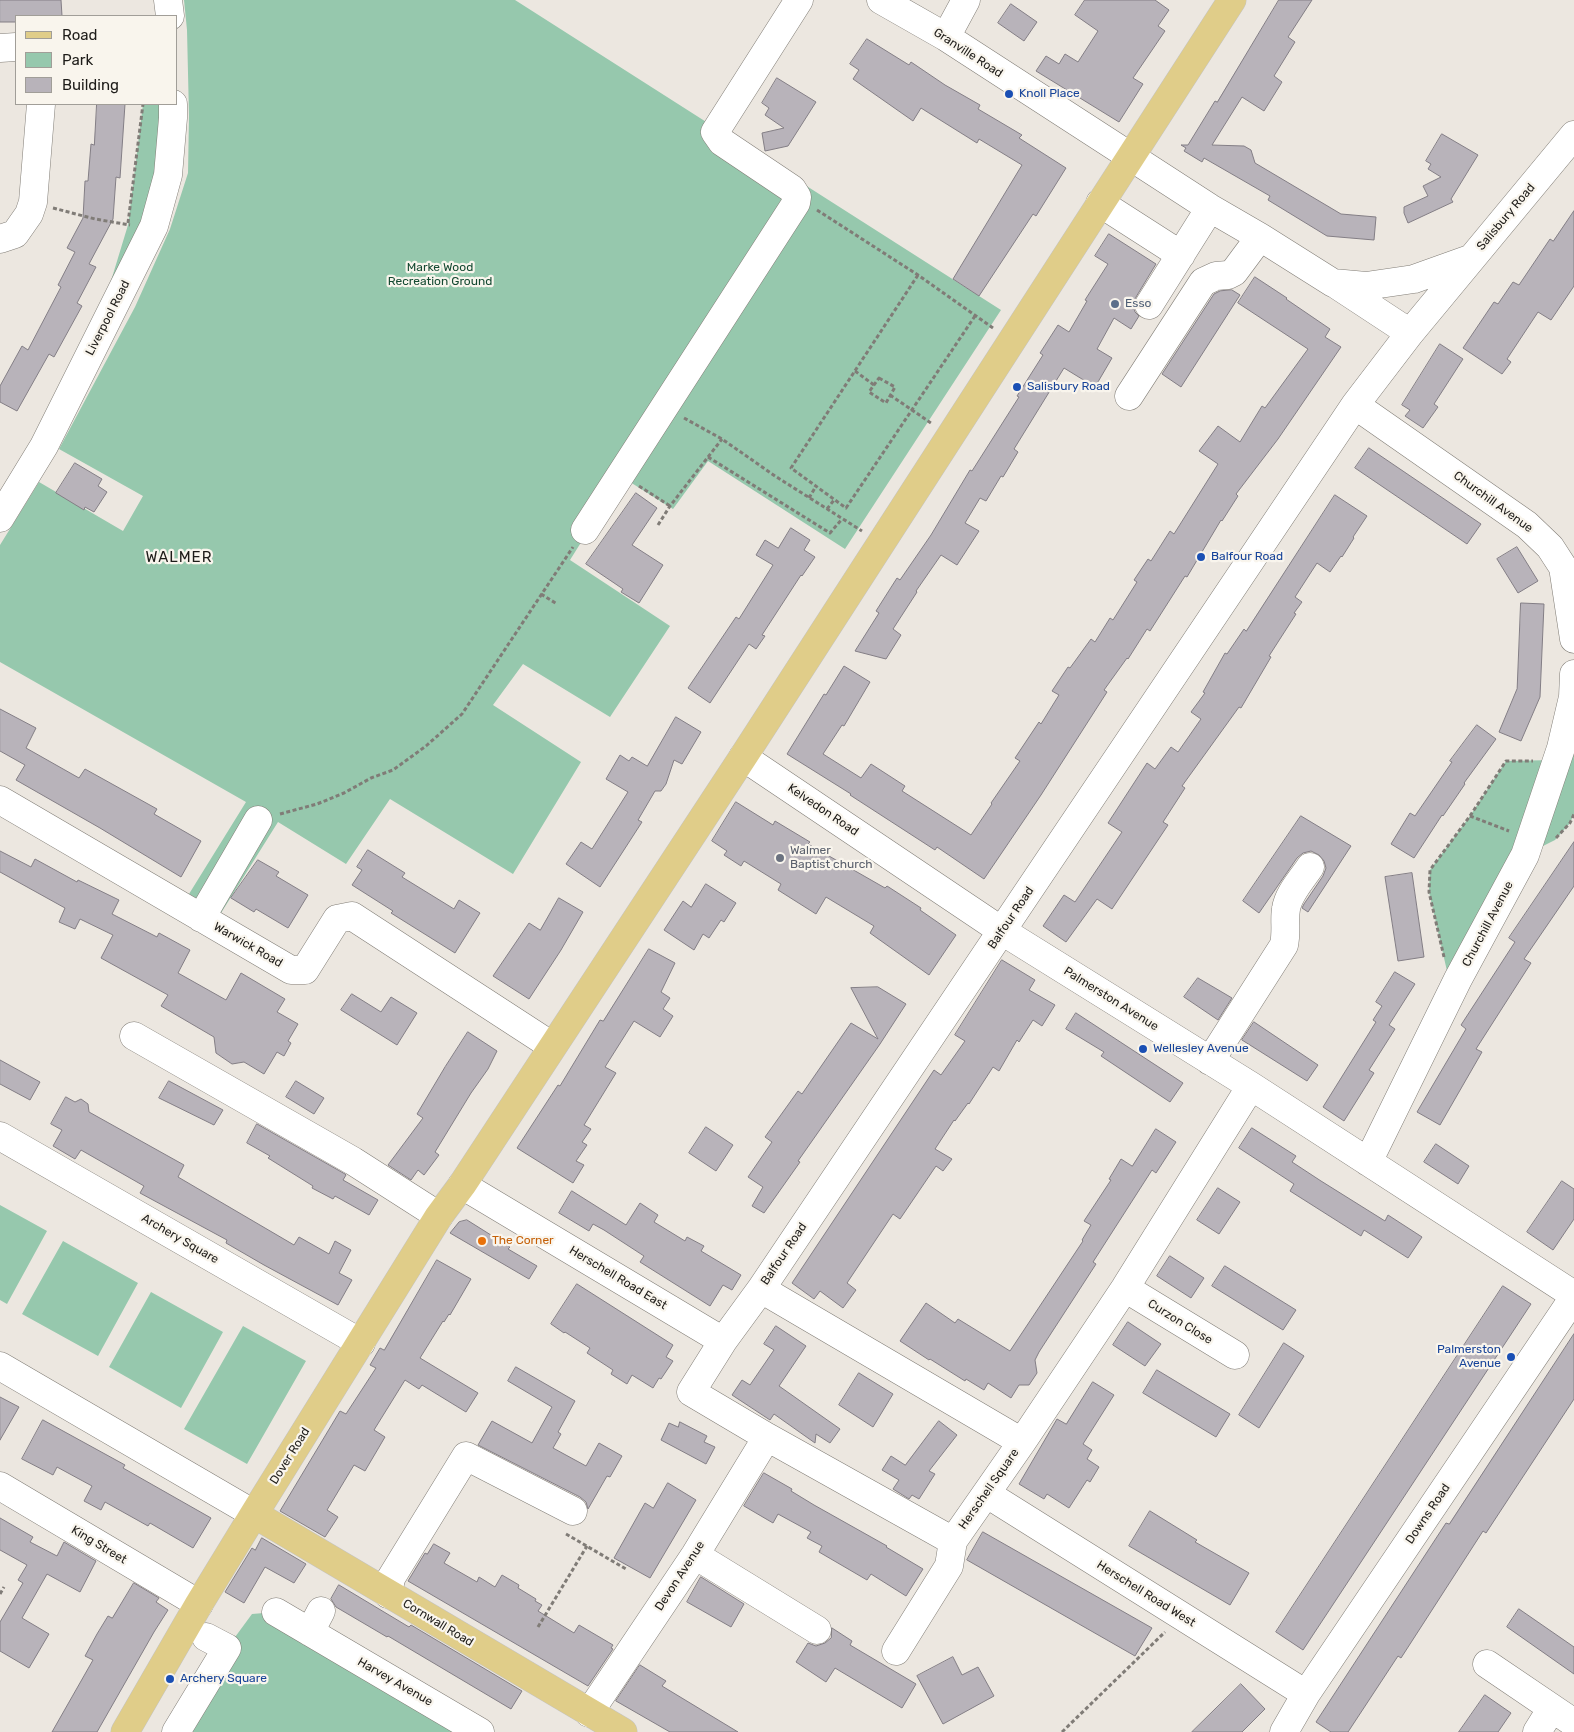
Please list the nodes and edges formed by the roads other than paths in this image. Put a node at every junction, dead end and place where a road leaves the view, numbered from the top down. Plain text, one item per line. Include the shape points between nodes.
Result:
1 (168, 0) edge
2 (799, 0) edge
3 (881, 0) edge
4 (966, 0) edge
5 (1232, 0) edge
6 (170, 15) edge
7 (946, 37) junction
8 (0, 48) edge
9 (15, 48) edge
10 (41, 105) edge
11 (173, 105) edge
12 (1574, 135) edge
13 (1130, 156) junction
14 (1100, 203) junction
15 (1210, 208) junction
16 (1260, 237) junction
17 (0, 239) edge
18 (1181, 255) junction
19 (1473, 257) junction
20 (1333, 283) junction
21 (1149, 305) dead end
22 (1410, 333) junction
23 (1129, 396) dead end
24 (1355, 405) junction
25 (0, 518) edge
26 (585, 530) road end
27 (1568, 564) edge
28 (1574, 638) edge
29 (1574, 674) edge
30 (743, 757) junction
31 (0, 800) edge
32 (258, 820) road end
33 (1310, 867) dead end
34 (201, 918) junction
35 (1002, 931) junction
36 (134, 1036) dead end
37 (552, 1046) junction
38 (1210, 1061) junction
39 (1251, 1086) junction
40 (0, 1136) edge
41 (1368, 1162) junction
42 (462, 1185) junction
43 (440, 1216) junction
44 (1125, 1288) junction
45 (761, 1289) junction
46 (1574, 1296) edge
47 (723, 1341) junction
48 (361, 1343) junction
49 (1234, 1355) dead end
50 (0, 1366) edge
51 (766, 1437) junction
52 (1022, 1442) junction
53 (0, 1486) edge
54 (986, 1494) junction
55 (254, 1514) junction
56 (569, 1522) road end
57 (953, 1541) junction
58 (695, 1555) junction
59 (388, 1594) junction
60 (199, 1604) junction
61 (276, 1612) dead end
62 (817, 1630) dead end
63 (206, 1637) dead end
64 (896, 1651) dead end
65 (1487, 1664) dead end
66 (1306, 1694) junction
67 (589, 1712) junction
68 (1563, 1716) edge
69 (125, 1732) edge
70 (176, 1732) edge
71 (480, 1732) edge
72 (622, 1732) edge
73 (1284, 1732) edge
74 (1537, 1732) edge

1 - 6 street
2 - 26 street via 715,132 722,142 792,190 797,197 796,204
3 - 7 street, Granville Road
4 - 7 street
5 - 13 main road, Dover Road
7 - 13 street, Granville Road
8 - 9 street
10 - 17 street via 34,202 15,234
11 - 25 street, Liverpool Road via 168,175 141,225 44,446
12 - 19 street, Salisbury Road
13 - 14 main road, Dover Road
13 - 15 street, Salisbury Road
14 - 18 street
14 - 30 main road, Dover Road
15 - 16 street, Salisbury Road
15 - 18 street
16 - 20 street, Salisbury Road
16 - 23 street via 1234,272 1204,282
18 - 21 street
19 - 20 street, Salisbury Road via 1414,279 1366,286
19 - 22 street, Balfour Road
20 - 22 street
22 - 24 street, Balfour Road
24 - 27 street, Churchill Avenue via 1527,525
24 - 35 street, Balfour Road
27 - 28 street, Churchill Avenue
29 - 41 street, Churchill Avenue via 1573,697 1561,748 1525,855 1458,979
30 - 35 street, Kelvedon Road
30 - 37 main road, Dover Road
31 - 34 street, Warwick Road
32 - 34 street
33 - 38 street via 1289,898 1284,945
34 - 37 street, Warwick Road via 291,970 305,970 338,919 352,916
35 - 38 street, Palmerston Avenue
35 - 45 street, Balfour Road
36 - 43 street via 353,1161
37 - 42 main road, Dover Road
38 - 39 street, Palmerston Avenue
39 - 41 street, Palmerston Avenue
39 - 44 street
40 - 48 street, Archery Square
41 - 46 street, Palmerston Avenue
42 - 43 main road, Dover Road
42 - 47 street, Herschell Road East
43 - 48 main road, Dover Road
44 - 49 street, Curzon Close
44 - 52 street
45 - 47 street, Herschell Square
45 - 52 street, Herschell Square
46 - 66 street, Downs Road
47 - 51 street, Herschell Square via 690,1392
48 - 55 main road, Dover Road
50 - 55 street
51 - 57 street, Herschell Square
51 - 58 street, Devon Avenue
52 - 54 street, Herschell Square
53 - 60 street, King Street
54 - 57 street, Herschell Square
54 - 66 street, Herschell Road West
55 - 59 main road, Cornwall Road
55 - 60 main road, Dover Road
56 - 59 street via 466,1456 390,1578
57 - 64 street via 949,1566
58 - 62 street
58 - 67 street, Devon Avenue
59 - 67 main road, Cornwall Road
60 - 69 main road, Dover Road
61 - 71 street, Harvey Avenue via 316,1621
63 - 70 street via 227,1648
65 - 68 street
66 - 73 street, Downs Road
67 - 72 main road, Cornwall Road
68 - 74 street

